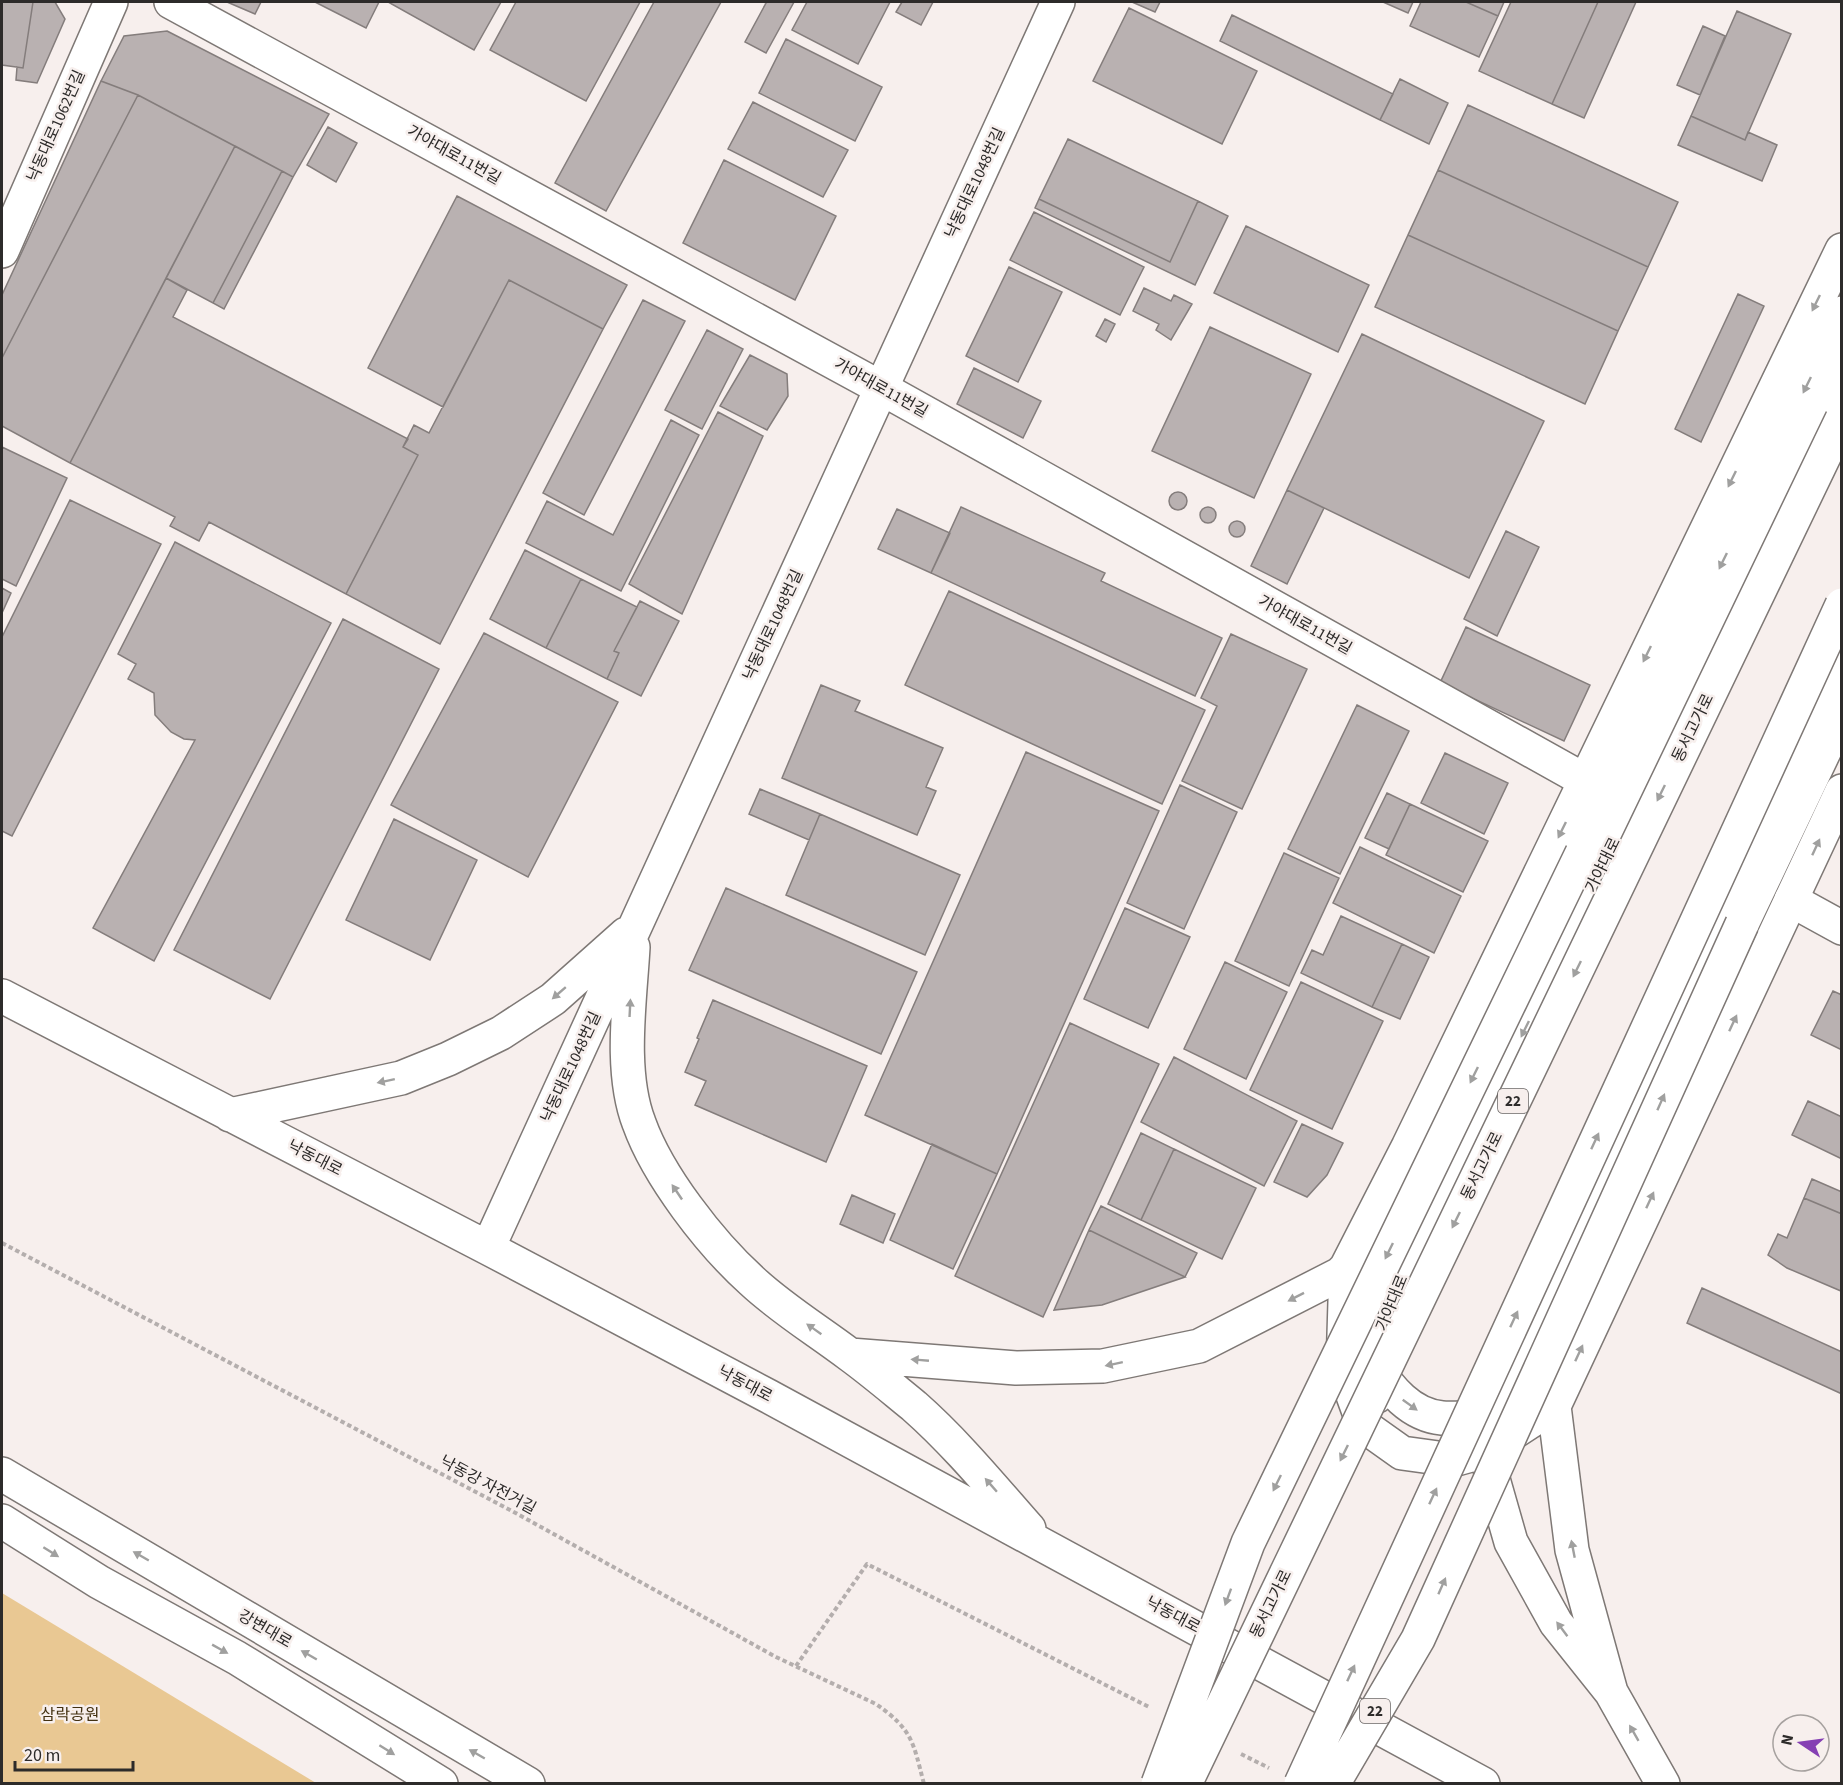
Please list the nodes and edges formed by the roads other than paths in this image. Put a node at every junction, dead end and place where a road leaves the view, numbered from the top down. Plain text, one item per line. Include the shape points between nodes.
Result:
1 (111, 2) edge
2 (171, 2) edge
3 (1058, 2) edge
4 (1842, 250) edge
5 (2, 251) edge
6 (1842, 313) edge
7 (1842, 371) edge
8 (881, 388) junction
9 (1842, 419) edge
10 (1842, 605) edge
11 (1842, 665) edge
12 (1842, 714) edge
13 (1586, 781) junction
14 (1842, 791) edge
15 (1791, 900) junction
16 (634, 927) junction
17 (1842, 928) edge
18 (2, 996) edge
19 (230, 1114) junction
20 (488, 1248) junction
21 (1346, 1268) junction
22 (850, 1355) junction
23 (1372, 1362) junction
24 (1513, 1388) junction
25 (1554, 1406) junction
26 (1485, 1451) junction
27 (1402, 1453) junction
28 (2, 1474) edge
29 (2, 1521) edge
30 (1043, 1545) junction
31 (1611, 1692) junction
32 (1290, 1778) edge
33 (441, 1784) edge
34 (528, 1784) edge
35 (1158, 1784) edge
36 (1185, 1784) edge
37 (1333, 1784) edge
38 (1483, 1784) edge
39 (1663, 1784) edge

1 - 5 main road, 낙동대로1062번길
2 - 8 main road, 가야대로11번길
3 - 8 main road, 낙동대로1048번길
4 -> 13 main road
6 -> 35 main road, bridge via 1248,1543
7 -> 23 main road, 가야대로 via 1383,1315
8 - 13 main road, 가야대로11번길
8 - 16 main road, 낙동대로1048번길
9 -> 36 main road, 동서고가로 / 22, bridge
32 -> 10 main road, 22, bridge
11 - 24 main road via 1634,1110
37 -> 12 main road, 22, bridge via 1418,1639 1742,924
13 -> 21 main road
15 -> 14 main road
15 - 17 main road
25 -> 15 main road
16 -> 19 main road via 553,999 501,1033 448,1059 401,1078
16 - 20 main road, 낙동대로1048번길
22 -> 16 main road via 751,1281 710,1237 657,1162 638,1122 629,1081
18 - 19 main road, 낙동대로
19 - 20 main road, 낙동대로
20 - 30 main road, 낙동대로
21 -> 22 main road via 1199,1346 1103,1366 1016,1368
21 - 27 main road via 1343,1368 1364,1426
30 -> 22 main road via 964,1454
23 -> 24 main road via 1391,1390 1416,1411 1442,1418 1481,1417
23 - 27 main road via 1379,1410
24 - 26 main road
25 - 26 main road
31 -> 25 main road via 1572,1550
26 - 27 main road via 1453,1460
31 -> 26 main road via 1557,1623 1511,1542
34 -> 28 main road, 강변대로
29 -> 33 main road via 99,1582 237,1658
30 - 38 main road, 낙동대로
39 -> 31 main road

